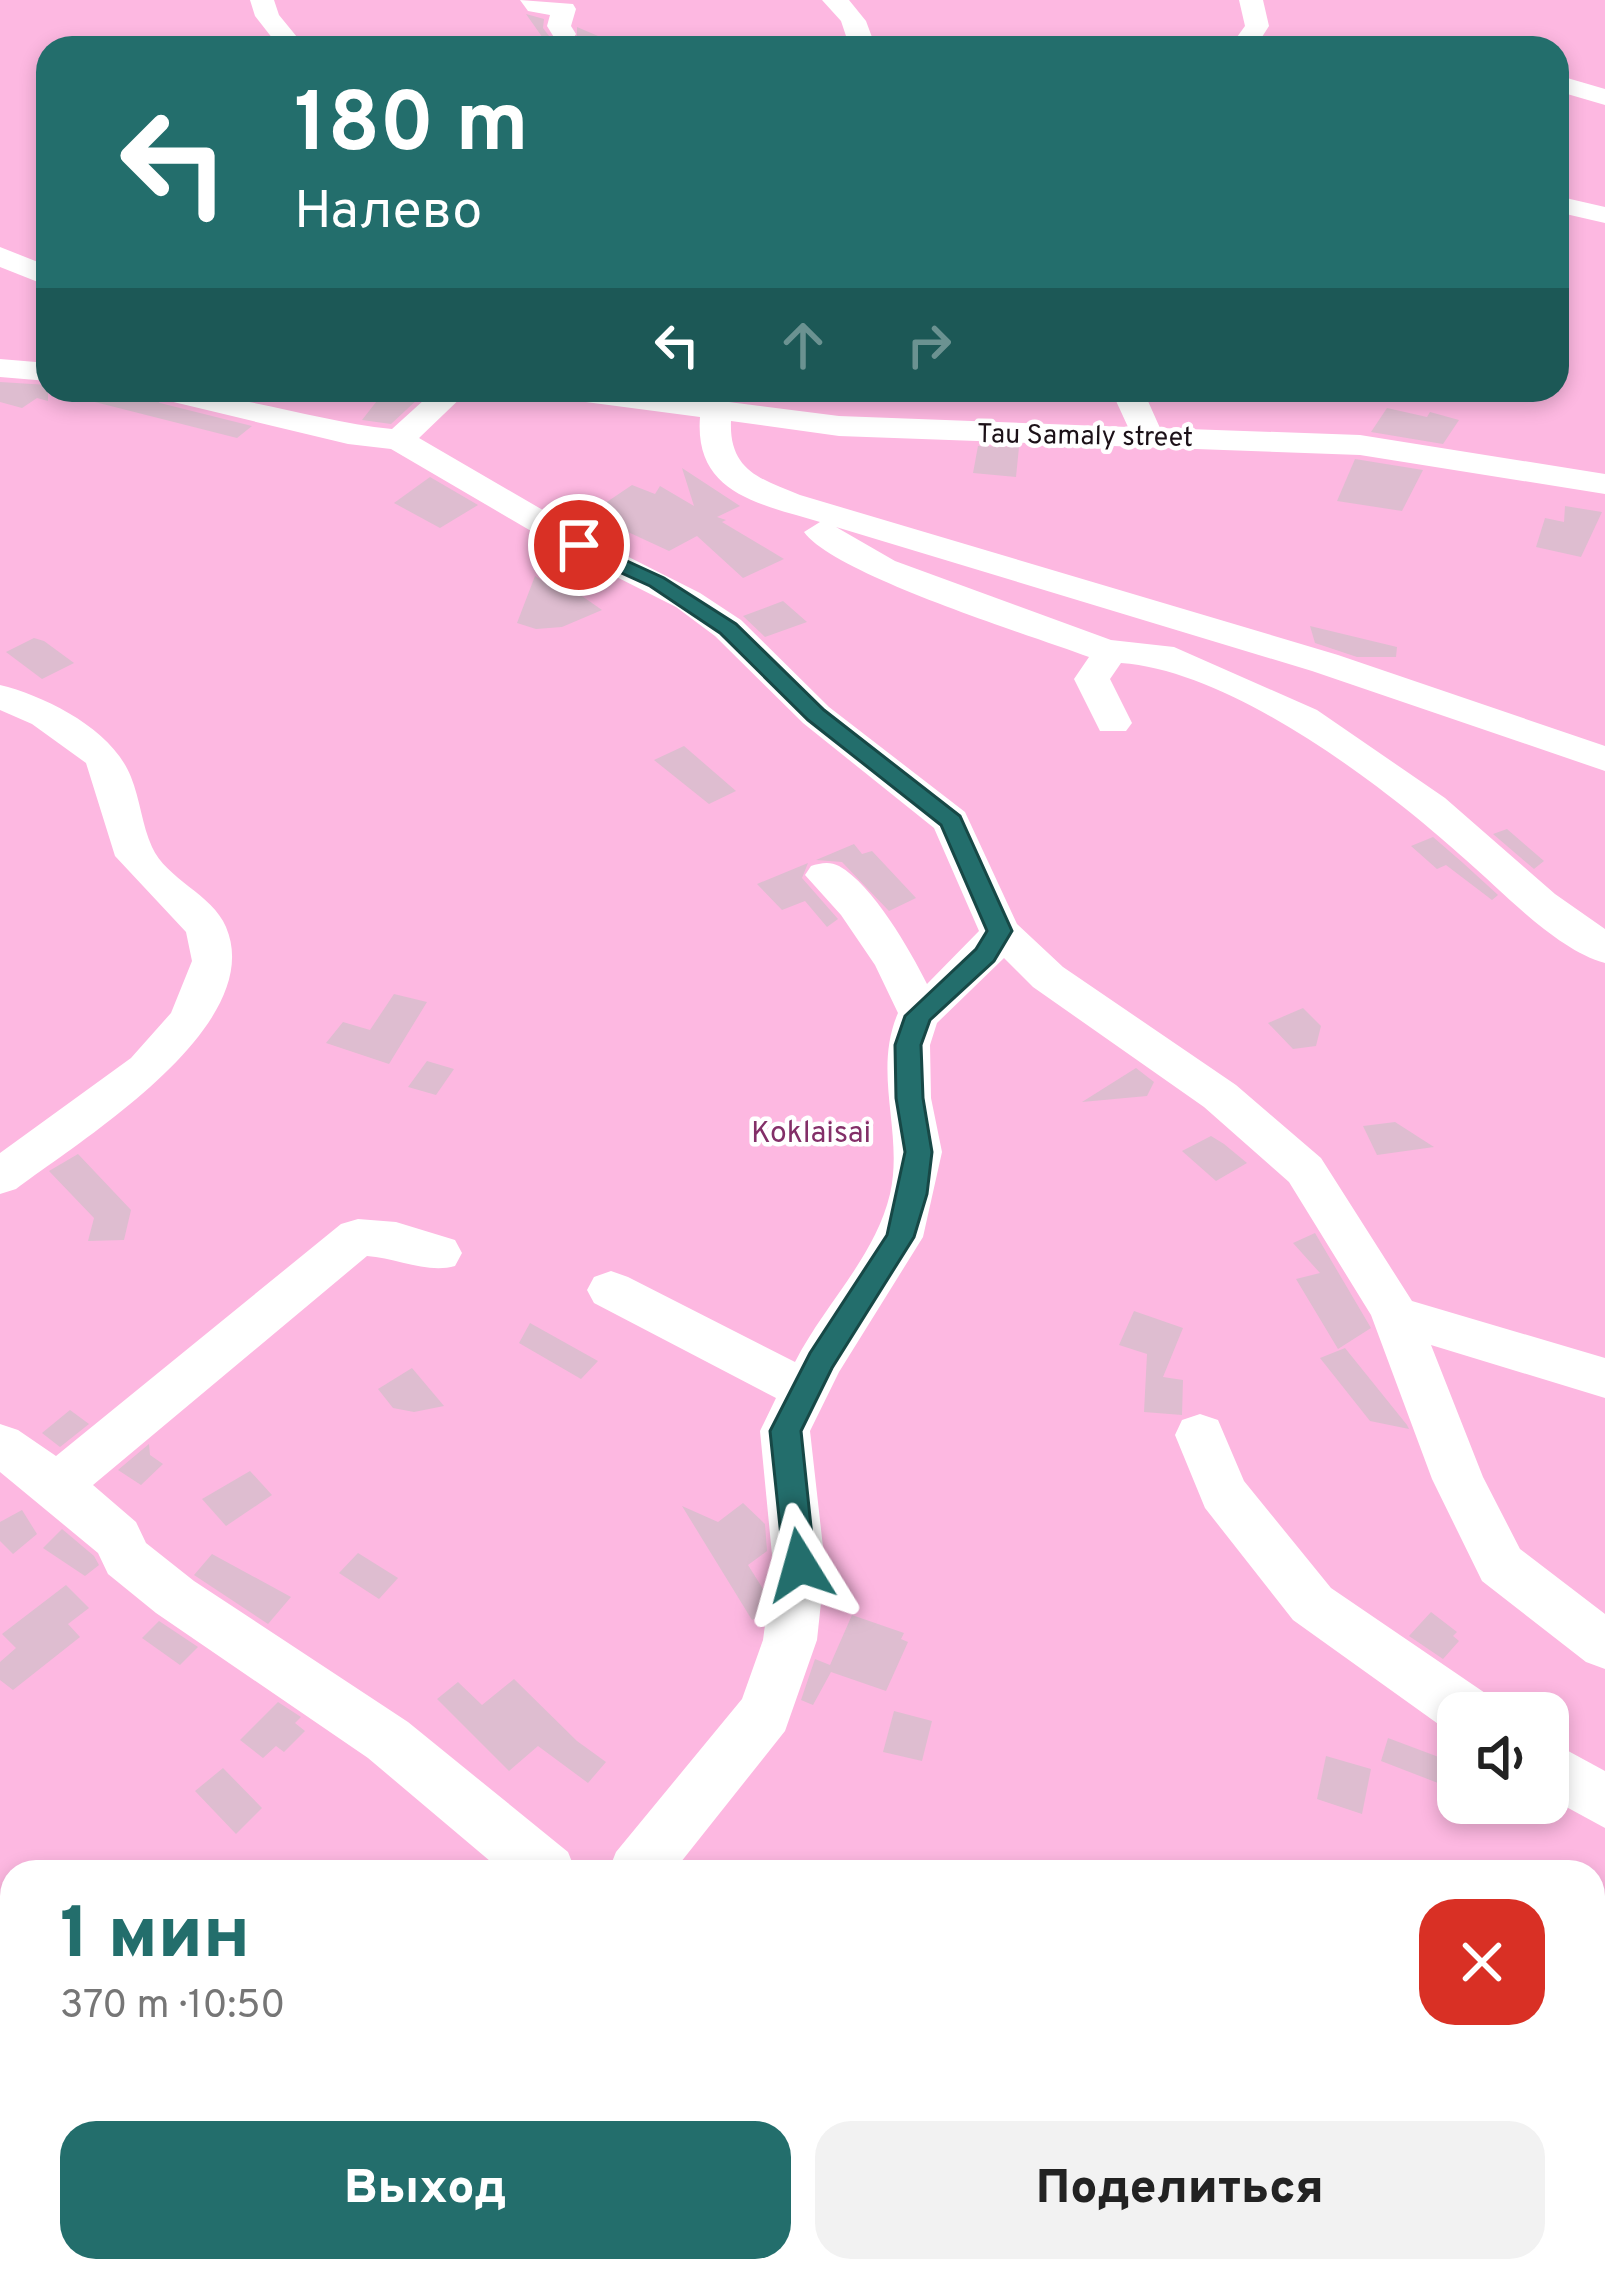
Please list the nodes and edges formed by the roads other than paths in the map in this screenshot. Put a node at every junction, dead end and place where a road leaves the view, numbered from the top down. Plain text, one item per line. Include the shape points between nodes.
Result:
1 (262, 0) edge
2 (532, 0) edge
3 (834, 0) edge
4 (1251, 0) edge
5 (564, 34) dead end
6 (283, 36) edge
7 (861, 36) edge
8 (1250, 36) edge
9 (1569, 86) edge
10 (1605, 97) edge
11 (1569, 207) edge
12 (1605, 215) edge
13 (0, 256) edge
14 (36, 272) edge
15 (1, 290) edge
16 (36, 296) edge
17 (0, 368) edge
18 (36, 371) edge
19 (212, 402) edge
20 (440, 402) edge
21 (679, 402) edge
22 (1132, 402) edge
23 (716, 412) junction
24 (1148, 436) junction
25 (399, 440) junction
26 (1605, 484) edge
27 (788, 502) junction
28 (828, 538) junction
29 (865, 586) dead end
30 (1111, 651) junction
31 (0, 696) edge
32 (1113, 722) dead end
33 (1605, 759) edge
34 (825, 875) dead end
35 (1001, 948) junction
36 (1605, 949) edge
37 (920, 1014) junction
38 (0, 1177) edge
39 (439, 1253) dead end
40 (611, 1290) dead end
41 (1395, 1315) junction
42 (1605, 1378) edge
43 (805, 1390) junction
44 (1201, 1435) dead end
45 (0, 1445) edge
46 (57, 1485) junction
47 (1605, 1645) edge
48 (1438, 1692) edge
49 (1569, 1779) edge
50 (1605, 1802) edge
51 (533, 1860) edge
52 (648, 1860) edge

1 - 6 street
2 - 5 street via 564,9
3 - 7 street
4 - 8 street via 1257,26
9 - 10 street
11 - 12 street
13 - 14 street
15 - 16 street
17 - 18 street
19 - 25 street
20 - 25 street
21 - 23 street, Tau Samaly street
22 - 24 street
23 - 24 street, Tau Samaly street via 912,431
23 - 27 street via 722,470
24 - 26 street, Tau Samaly street via 1360,445
25 - 35 street via 728,628 816,715 951,821
27 - 28 street
27 - 33 street via 1325,663
28 - 29 street
28 - 30 street via 883,568
30 - 32 street via 1092,680
30 - 36 street via 1161,655 1304,718 1431,807
31 - 38 street via 101,756 135,856 206,928 213,961 190,1020 146,1069
34 - 37 street via 868,924
35 - 37 street
35 - 41 street via 1220,1096 1305,1170
37 - 43 street via 908,1045 919,1152 907,1216
39 - 46 street via 358,1237
40 - 43 street
41 - 42 street
41 - 47 street via 1457,1479 1501,1565
43 - 52 street via 785,1431 800,1565 790,1640 765,1713
44 - 48 street via 1223,1493 1312,1604
45 - 46 street
46 - 51 street via 175,1597 388,1740
49 - 50 street

